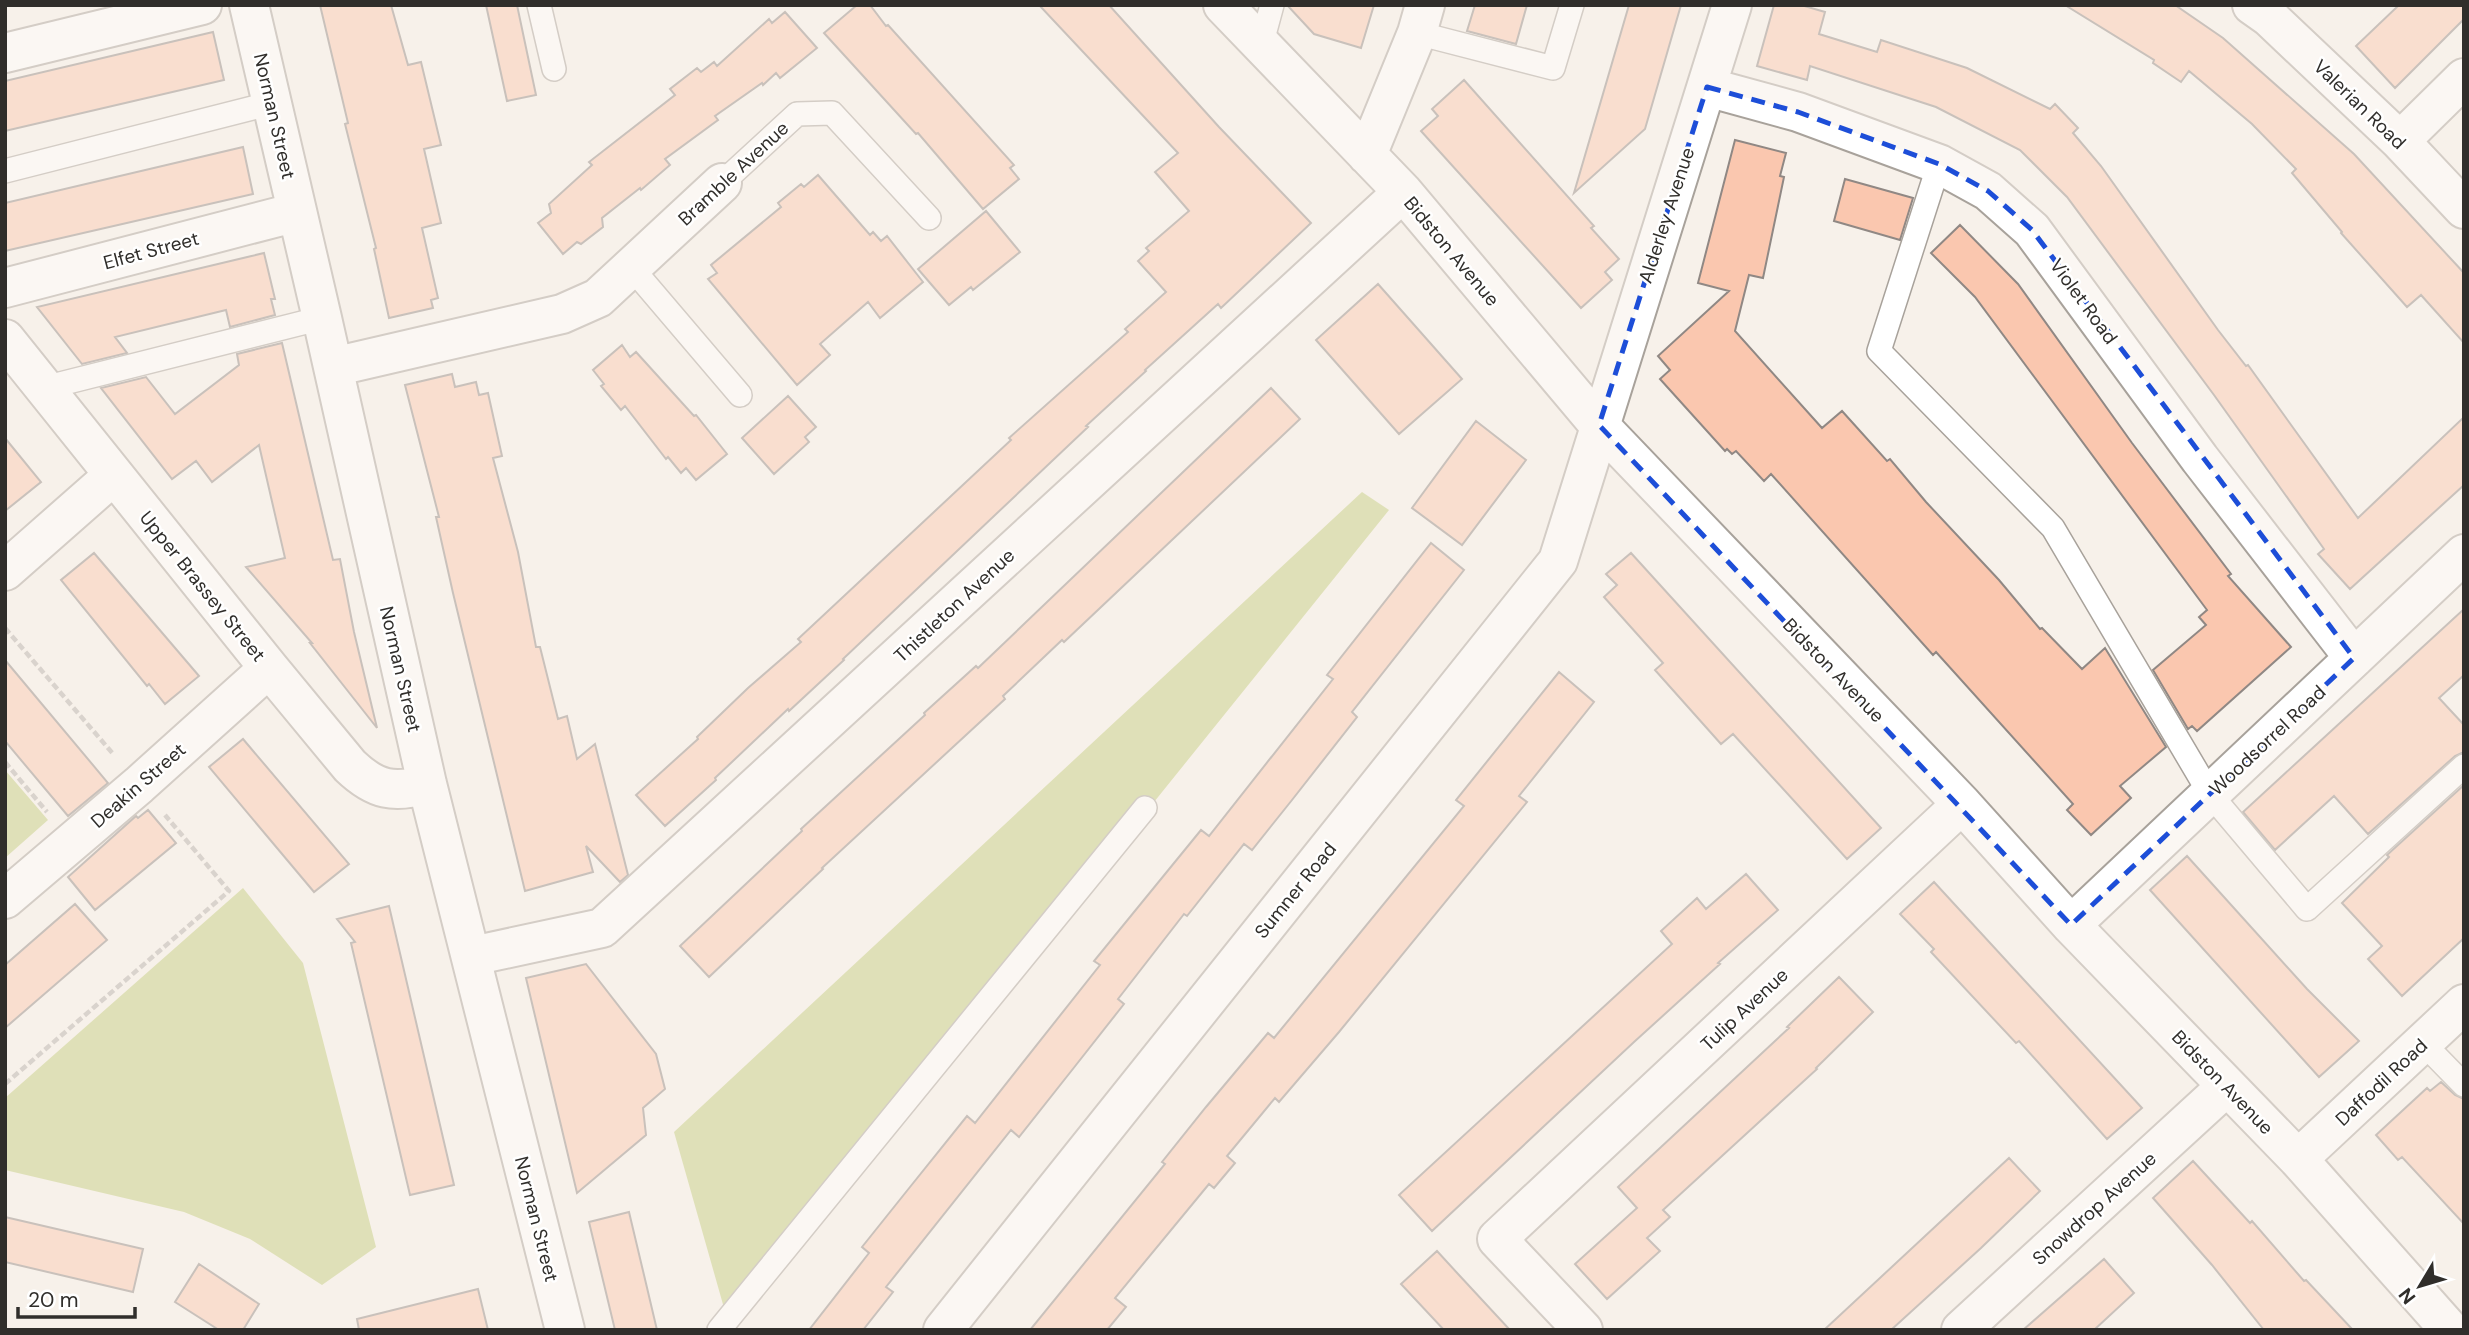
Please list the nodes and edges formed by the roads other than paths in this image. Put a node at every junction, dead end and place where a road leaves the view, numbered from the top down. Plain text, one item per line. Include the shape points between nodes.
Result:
1 (202, 5) edge
2 (248, 5) edge
3 (539, 5) edge
4 (1223, 5) edge
5 (1272, 5) edge
6 (1572, 5) edge
7 (1732, 5) edge
8 (2267, 9) edge
9 (1421, 19) edge
10 (1261, 46) junction
11 (5, 52) edge
12 (554, 69) dead end
13 (2464, 78) edge
14 (1707, 87) junction
15 (272, 103) junction
16 (2400, 141) junction
17 (1367, 155) junction
18 (1939, 164) junction
19 (5, 170) edge
20 (722, 183) joint
21 (1403, 192) junction
22 (2464, 209) edge
23 (297, 212) junction
24 (929, 218) dead end
25 (631, 267) junction
26 (5, 288) edge
27 (323, 318) junction
28 (5, 339) edge
29 (333, 367) junction
30 (44, 388) junction
31 (740, 396) dead end
32 (1599, 425) junction
33 (114, 475) junction
34 (2464, 554) edge
35 (5, 572) edge
36 (2354, 658) junction
37 (269, 668) junction
38 (2464, 766) edge
39 (427, 784) junction
40 (2210, 794) junction
41 (1962, 804) junction
42 (1145, 808) dead end
43 (5, 900) edge
44 (2071, 925) junction
45 (472, 956) junction
46 (2464, 1004) edge
47 (2423, 1043) junction
48 (2464, 1084) edge
49 (2227, 1086) junction
50 (2298, 1159) junction
51 (565, 1330) edge
52 (719, 1330) edge
53 (943, 1330) edge
54 (1583, 1330) edge
55 (1961, 1330) edge
56 (2451, 1330) edge

1 - 11 street
2 - 15 street, Norman Street
3 - 12 lane
4 - 10 street, Bidston Avenue
5 - 10 lane
6 - 9 lane via 1553,68
7 - 14 street, Alderley Avenue
8 - 16 street, Valerian Road
9 - 17 street
10 - 17 street, Bidston Avenue
13 - 16 street
14 - 18 street, Violet Road via 1798,112
14 - 32 street, Alderley Avenue
15 - 19 lane
15 - 23 street, Norman Street
16 - 22 street, Valerian Road
17 - 21 street, Bidston Avenue
18 - 36 street, Violet Road via 1988,191 2032,230
18 - 40 lane via 1879,351 2053,528
20 - 24 lane, Bramble Avenue via 797,114 832,113
20 - 25 street, Bramble Avenue
21 - 32 street, Bidston Avenue
21 - 45 street, Thistleton Avenue via 602,928
23 - 26 street, Elfet Street
23 - 27 street, Norman Street
25 - 29 street, Bramble Avenue via 598,298 562,314
25 - 31 lane
27 - 29 street, Norman Street
27 - 30 lane
28 - 30 street, Upper Brassey Street
29 - 39 street, Norman Street
30 - 33 street, Upper Brassey Street
32 - 41 street, Bidston Avenue
32 - 53 street, Sumner Road via 1558,561
33 - 35 street
33 - 37 street, Upper Brassey Street
34 - 36 street, Woodsorrel Road
36 - 40 street, Woodsorrel Road
37 - 39 street, Upper Brassey Street via 363,778 395,790
37 - 43 street, Deakin Street
38 - 40 lane via 2307,909
39 - 45 street, Norman Street
40 - 44 street, Woodsorrel Road
41 - 44 street, Bidston Avenue
41 - 54 street, Tulip Avenue via 1497,1239
42 - 52 lane
44 - 49 street, Bidston Avenue
45 - 51 street, Norman Street
46 - 47 street, Daffodil Road
47 - 48 lane
47 - 50 street, Daffodil Road
49 - 50 street, Bidston Avenue
49 - 55 street, Snowdrop Avenue
50 - 56 street, Bidston Avenue

